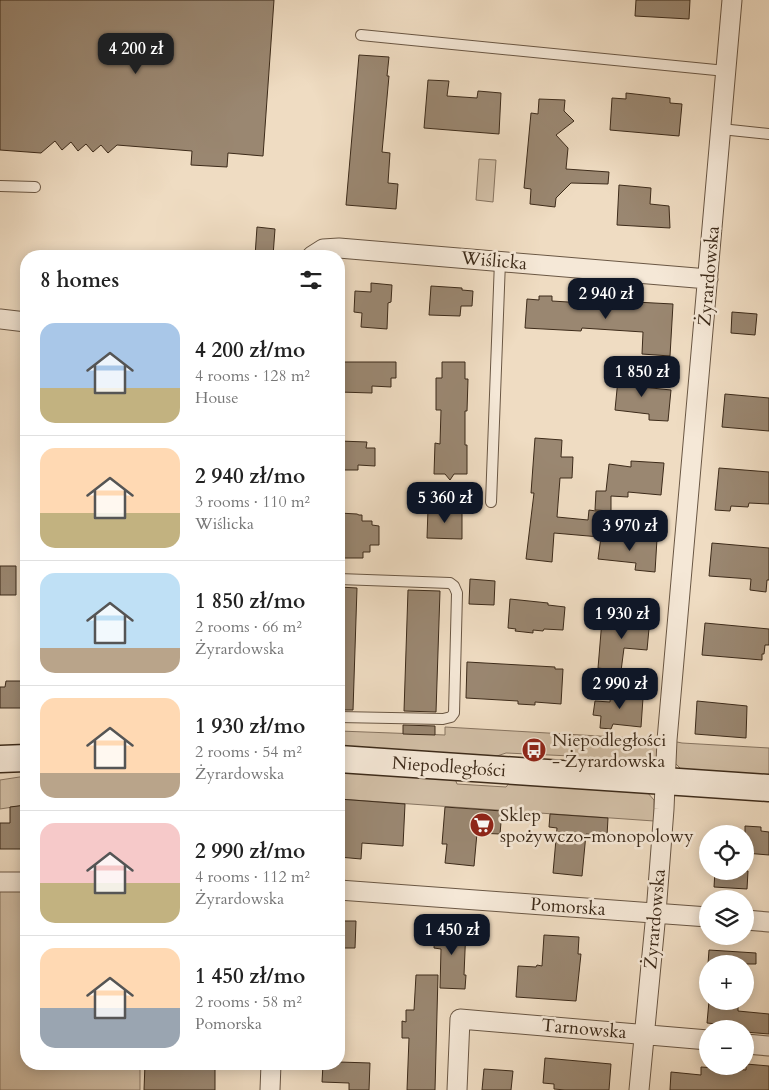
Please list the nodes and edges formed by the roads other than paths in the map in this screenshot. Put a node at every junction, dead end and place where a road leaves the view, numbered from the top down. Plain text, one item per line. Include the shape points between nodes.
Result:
1 (732, 0) edge
2 (361, 35) dead end
3 (726, 70) junction
4 (721, 129) junction
5 (769, 134) edge
6 (0, 186) edge
7 (35, 187) dead end
8 (321, 250) edge
9 (500, 261) junction
10 (708, 279) junction
11 (0, 320) edge
12 (20, 322) edge
13 (492, 502) dead end
14 (345, 579) edge
15 (345, 717) edge
16 (345, 759) edge
17 (665, 782) junction
18 (769, 788) edge
19 (0, 882) edge
20 (20, 882) edge
21 (345, 890) edge
22 (656, 913) junction
23 (699, 917) edge
24 (754, 921) edge
25 (769, 922) edge
26 (644, 1034) junction
27 (699, 1039) edge
28 (754, 1045) edge
29 (769, 1046) edge
30 (271, 1070) edge
31 (270, 1090) edge
32 (457, 1090) edge
33 (639, 1090) edge

1 - 3 street, Żyrardowska
2 - 3 lane
3 - 4 street, Żyrardowska
4 - 5 lane
4 - 10 street, Żyrardowska
6 - 7 lane
8 - 9 street, Wiślicka via 339,248
9 - 10 street, Wiślicka
9 - 13 lane
10 - 17 street, Żyrardowska
11 - 12 street
14 - 15 lane via 450,583 457,592 454,713 451,717 443,720
16 - 17 street, Niepodległości
17 - 18 street, Niepodległości
17 - 22 street, Żyrardowska
19 - 20 street
21 - 22 street, Pomorska
22 - 23 street, Pomorska
22 - 26 street, Żyrardowska
24 - 25 street
26 - 27 street, Tarnowska
26 - 32 street, Tarnowska via 460,1019
26 - 33 street, Żyrardowska
28 - 29 street
30 - 31 street

